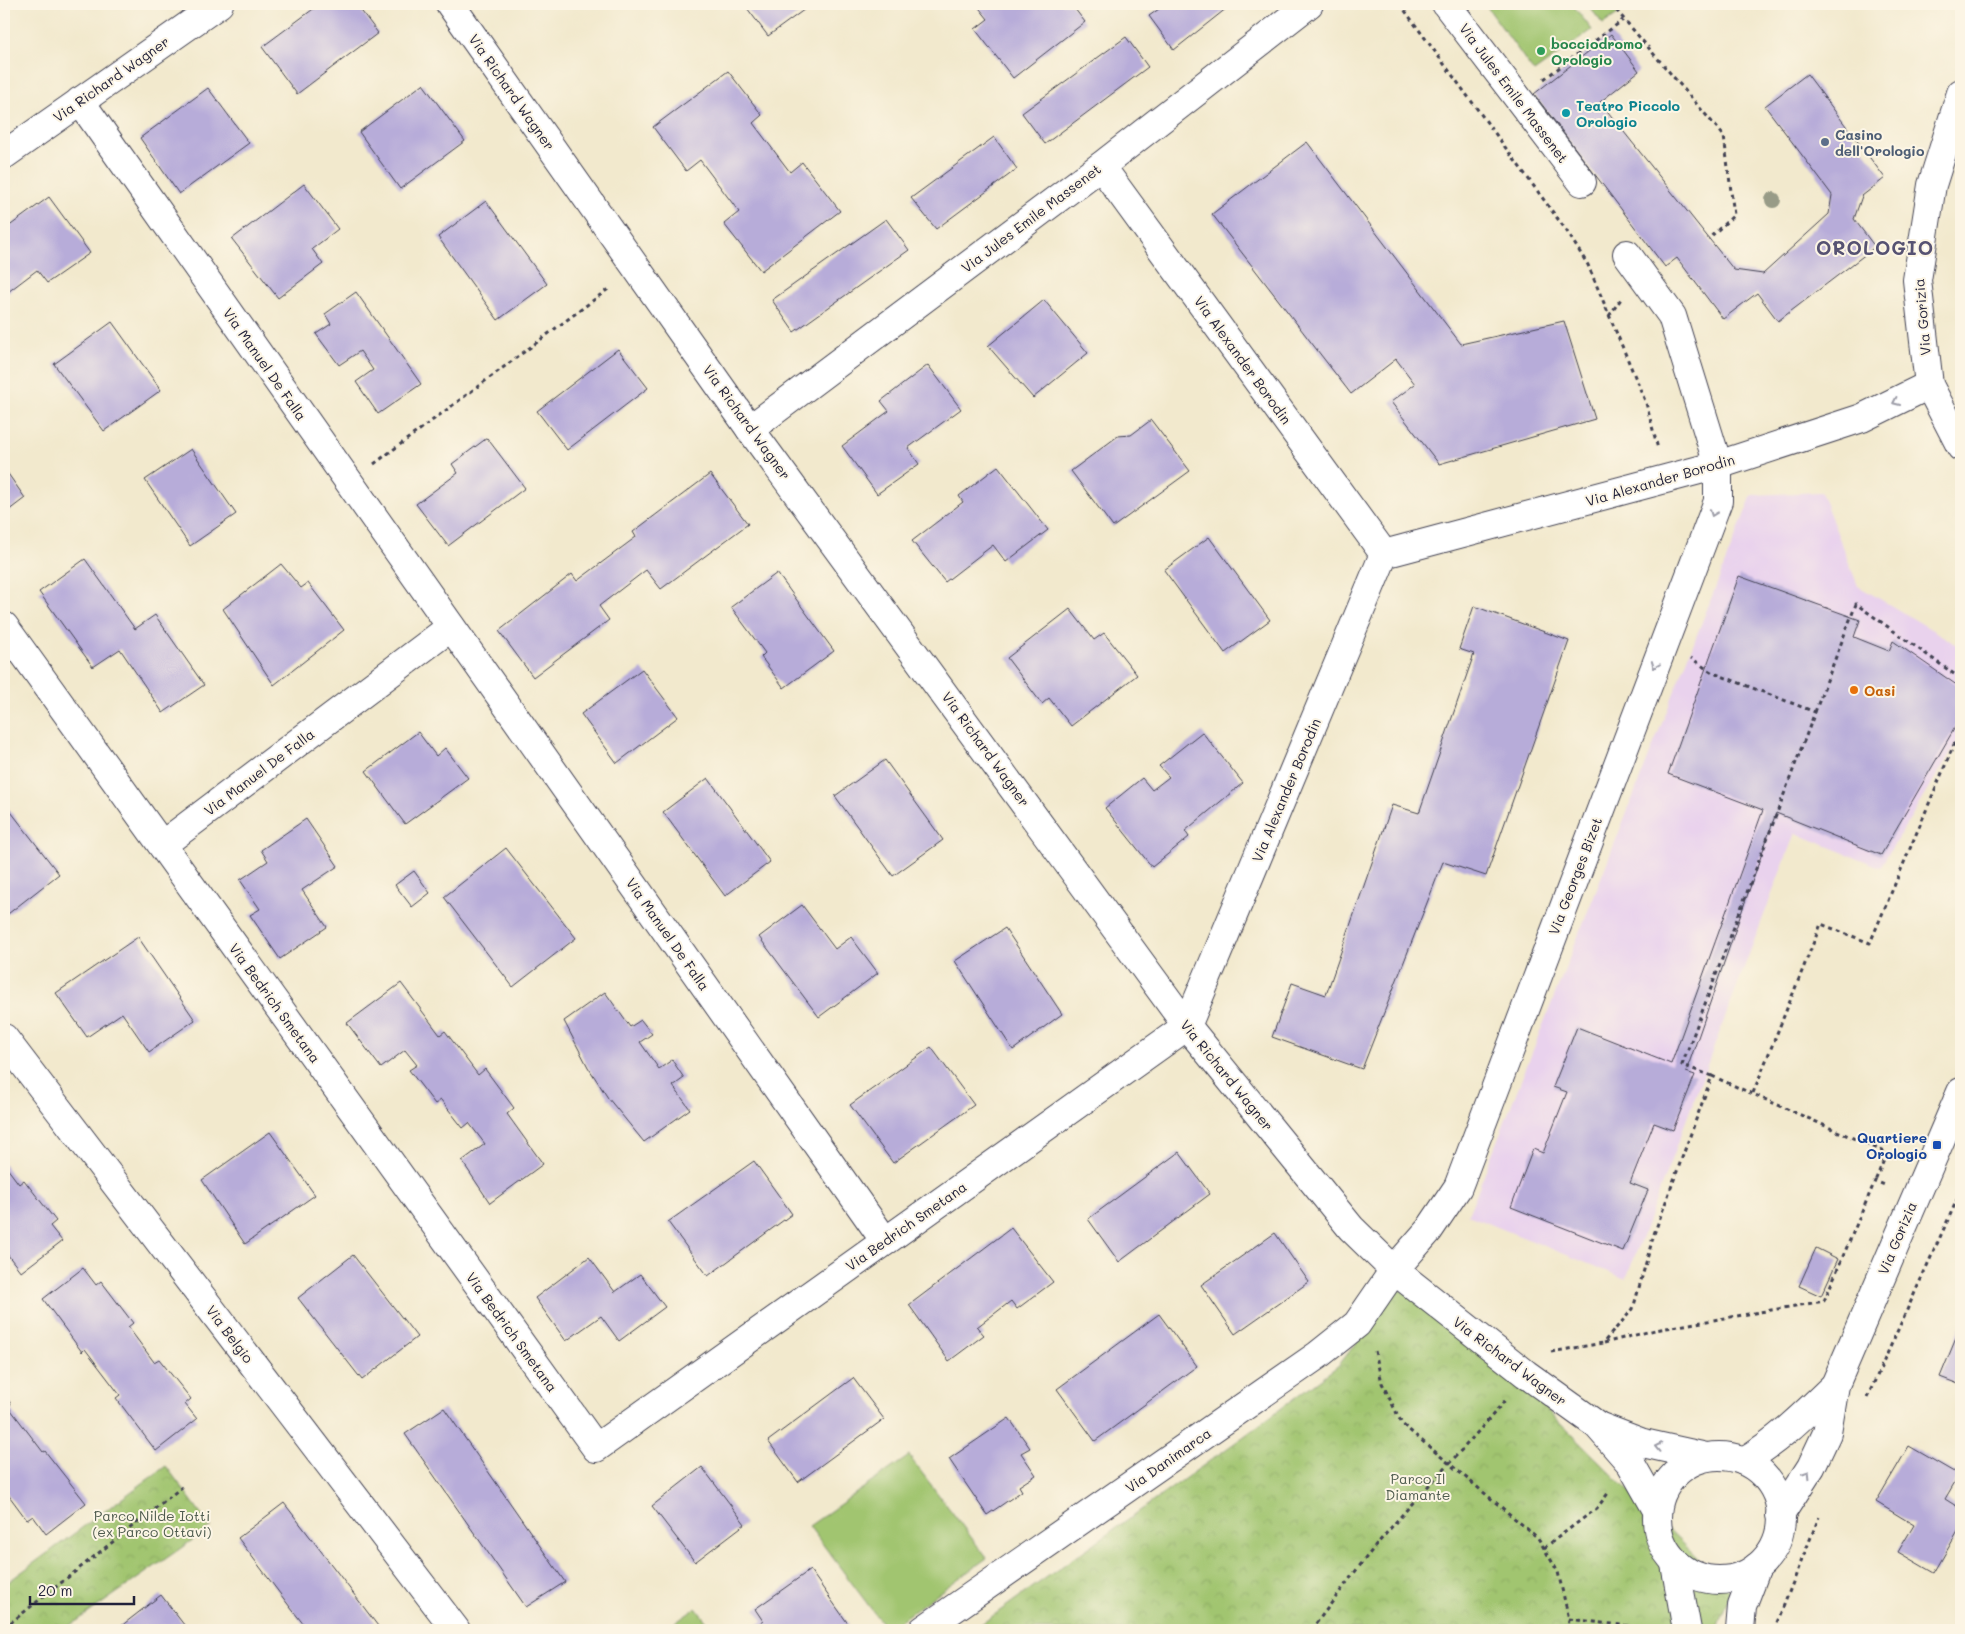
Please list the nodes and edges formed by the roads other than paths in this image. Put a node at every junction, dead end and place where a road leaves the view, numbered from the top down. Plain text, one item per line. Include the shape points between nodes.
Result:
1 (219, 4) edge
2 (450, 4) edge
3 (1309, 4) edge
4 (1446, 4) edge
5 (1961, 93) edge
6 (80, 101) junction
7 (4, 155) edge
8 (1101, 166) junction
9 (1582, 182) dead end
10 (1627, 254) dead end
11 (1928, 385) junction
12 (750, 428) junction
13 (1961, 447) edge
14 (1718, 465) junction
15 (1384, 554) junction
16 (4, 626) edge
17 (451, 627) junction
18 (162, 845) junction
19 (1187, 1026) junction
20 (4, 1038) edge
21 (1961, 1092) edge
22 (885, 1241) junction
23 (1394, 1270) junction
24 (1835, 1385) junction
25 (1597, 1426) junction
26 (1706, 1457) junction
27 (1744, 1461) junction
28 (1657, 1510) junction
29 (1780, 1515) junction
30 (1675, 1564) junction
31 (1757, 1567) junction
32 (456, 1630) edge
33 (923, 1630) edge
34 (1687, 1630) edge
35 (1740, 1630) edge

1 - 6 street, Via Richard Wagner
2 - 12 street, Via Richard Wagner
3 - 8 street, Via Jules Emile Massenet
4 - 9 street, Via Jules Emile Massenet
5 - 11 street, Via Gorizia via 1932,185 1917,280
6 - 7 street, Via Richard Wagner
6 - 17 street, Via Manuel De Falla
8 - 12 street, Via Jules Emile Massenet
8 - 15 street, Via Alexander Borodin
10 - 14 street via 1672,316
11 - 13 street, Via Gorizia
11 -> 14 street, Via Alexander Borodin via 1862,418
12 - 19 street, Via Richard Wagner
14 - 15 street, Via Alexander Borodin
14 -> 23 street, Via Georges Bizet via 1718,500 1458,1187 1429,1230
15 - 19 street, Via Alexander Borodin
16 - 18 street, Via Bedrich Smetana
17 - 18 street, Via Manuel De Falla
17 - 22 street, Via Manuel De Falla
18 - 22 street, Via Bedrich Smetana via 596,1448
19 - 22 street, Via Bedrich Smetana
19 - 23 street, Via Richard Wagner via 1351,1228
20 - 32 street, Via Belgio
21 - 24 street, Via Gorizia
23 - 25 street, Via Richard Wagner
23 - 33 street, Via Danimarca via 1357,1324 1318,1355
24 - 27 street, Via Gorizia via 1787,1431
29 -> 24 street, Via Gorizia via 1811,1467 1827,1433
26 -> 25 street, Via Richard Wagner via 1643,1444
25 - 28 street, Via Richard Wagner via 1631,1464
26 - 27 street via 1726,1456
26 - 28 street via 1688,1464 1673,1476 1662,1492
27 - 29 street via 1761,1471 1773,1486
28 - 30 street via 1657,1530
29 - 31 street via 1776,1544
30 - 31 street via 1692,1575 1711,1580 1731,1580
30 - 34 street
31 - 35 street via 1742,1606

